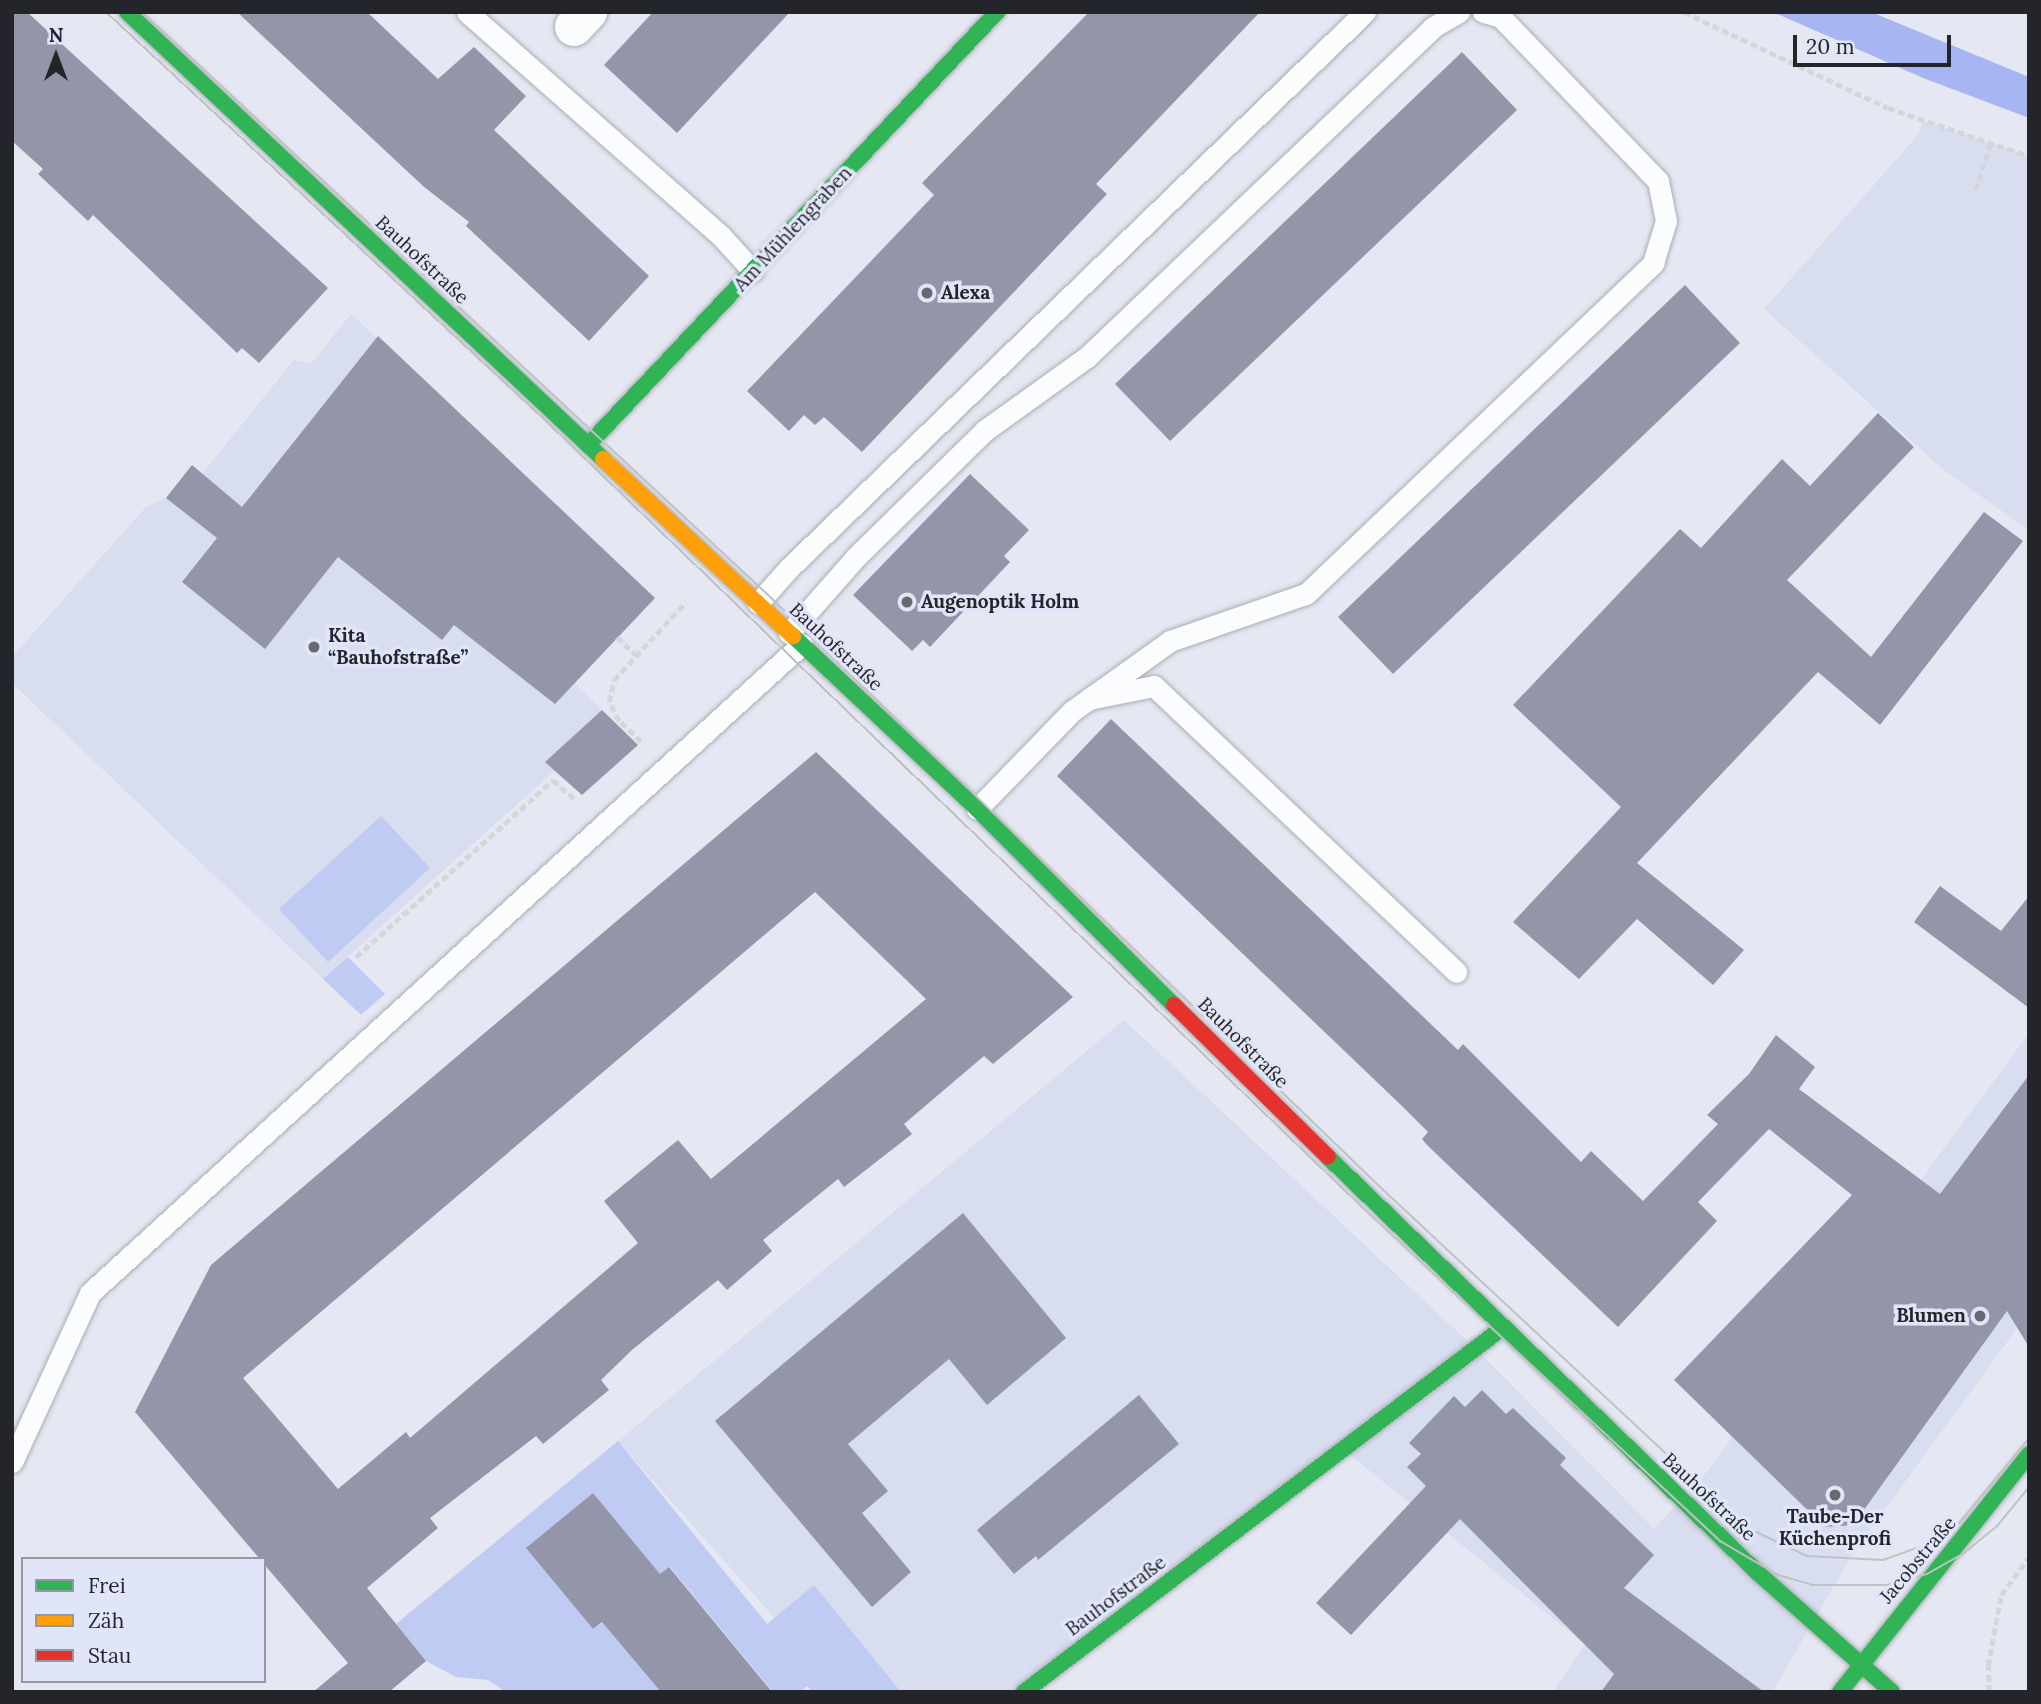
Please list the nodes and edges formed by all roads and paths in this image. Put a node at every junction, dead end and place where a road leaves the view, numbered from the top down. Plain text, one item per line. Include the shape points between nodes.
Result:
1 (127, 12) edge
2 (467, 12) edge
3 (997, 12) edge
4 (1364, 12) edge
5 (1459, 12) edge
6 (1483, 12) edge
7 (1684, 12) edge
8 (1991, 143) junction
9 (2029, 156) edge
10 (1975, 190) dead end
11 (753, 271) junction
12 (588, 445) junction
13 (689, 599) dead end
14 (758, 603) junction
15 (617, 637) dead end
16 (796, 639) junction
17 (636, 655) junction
18 (1089, 699) junction
19 (666, 767) junction
20 (977, 809) junction
21 (604, 824) junction
22 (356, 957) dead end
23 (1456, 972) dead end
24 (1501, 1329) junction
25 (2029, 1454) edge
26 (12, 1462) edge
27 (2029, 1557) edge
28 (1859, 1662) junction
29 (1024, 1692) edge
30 (1840, 1692) edge
31 (1892, 1692) edge
32 (1989, 1692) edge

1 - 12 street, Bauhofstraße
2 - 11 lane via 721,236
3 - 11 street, Am Mühlengraben
4 - 14 lane
5 - 16 lane via 1433,27 1087,357 984,431 856,557
6 - 18 lane via 1502,17 1658,181 1666,221 1653,262 1307,594 1170,641
7 - 8 path via 1888,108
8 - 9 path
8 - 10 path
11 - 12 street, Am Mühlengraben
12 - 14 street, Bauhofstraße
13 - 17 path
14 - 16 street, Bauhofstraße
15 - 17 path
16 - 19 lane
16 - 20 street, Bauhofstraße
17 - 19 path via 614,680 610,702 619,720
18 - 20 lane
18 - 23 lane via 1154,686
19 - 21 lane
20 - 24 street, Bauhofstraße
21 - 22 path via 553,780
21 - 26 lane via 90,1293
24 - 28 street, Bauhofstraße
24 - 29 street, Bauhofstraße
25 - 28 street, Jacobstraße via 1943,1565
27 - 32 path via 2001,1595
28 - 30 street, Jacobstraße
28 - 31 street, Bauhofstraße

